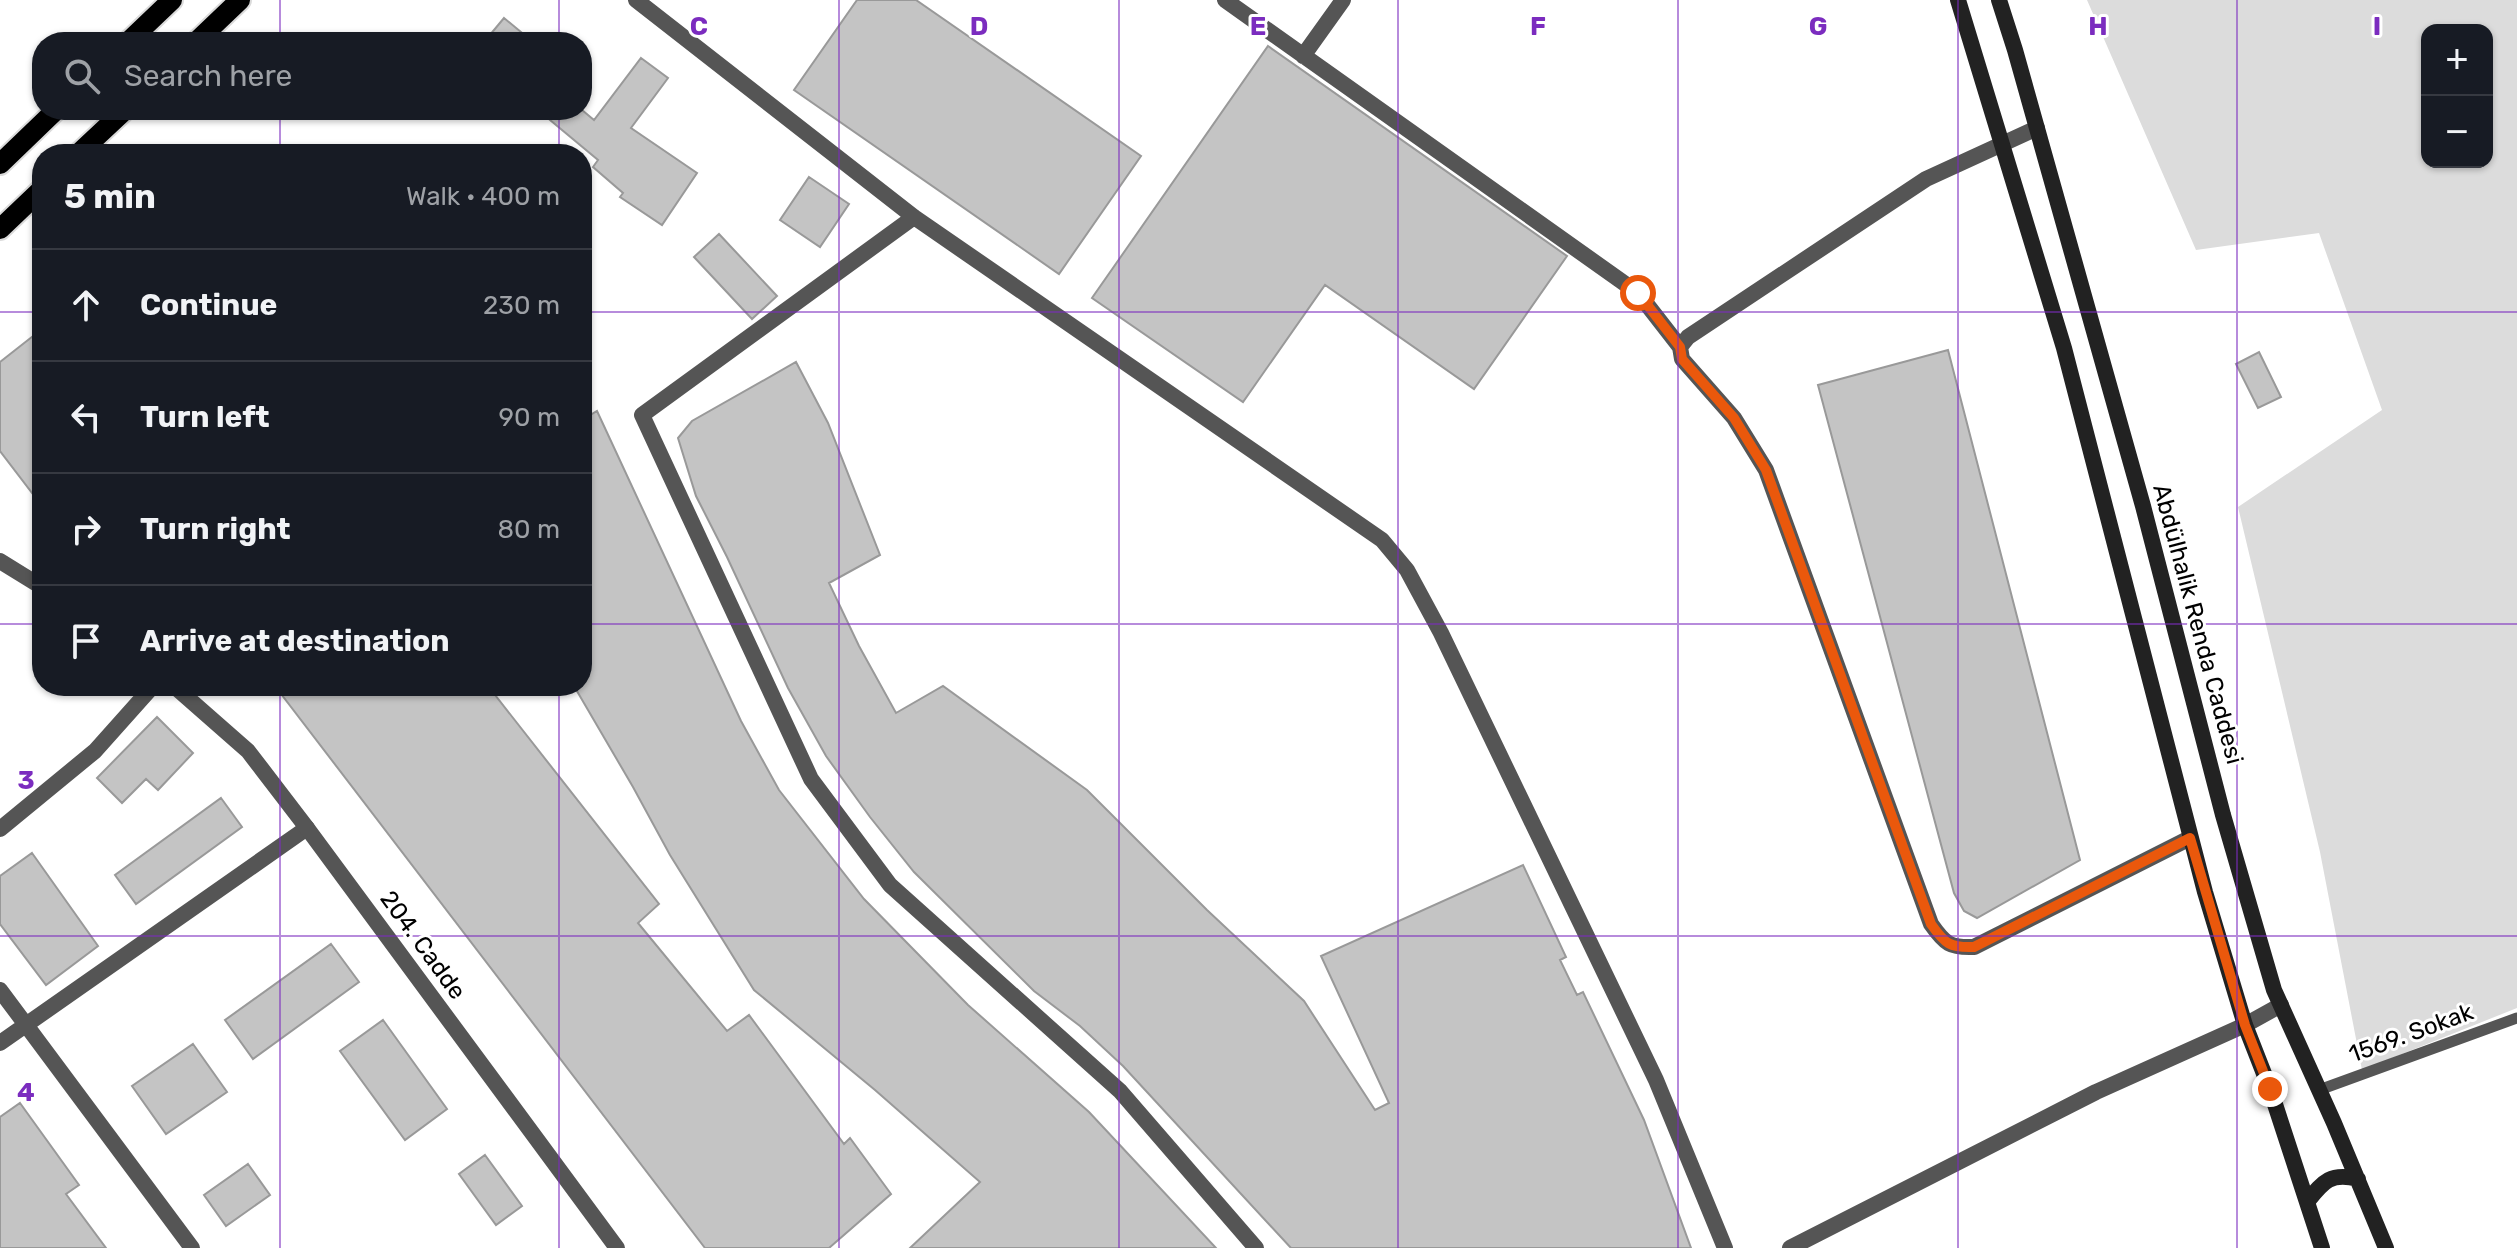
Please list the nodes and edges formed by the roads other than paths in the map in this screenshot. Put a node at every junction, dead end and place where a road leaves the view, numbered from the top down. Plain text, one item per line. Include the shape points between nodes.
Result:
1 (172, 0) edge
2 (240, 0) edge
3 (636, 0) edge
4 (1225, 0) edge
5 (1343, 0) edge
6 (1958, 0) edge
7 (1999, 0) edge
8 (138, 32) edge
9 (206, 32) edge
10 (1303, 56) junction
11 (46, 120) edge
12 (114, 120) edge
13 (2037, 128) junction
14 (2003, 143) junction
15 (89, 144) edge
16 (0, 164) edge
17 (32, 199) edge
18 (914, 217) junction
19 (0, 229) edge
20 (1680, 347) junction
21 (0, 561) edge
22 (32, 581) edge
23 (144, 696) edge
24 (185, 696) edge
25 (307, 828) junction
26 (0, 829) edge
27 (2190, 838) junction
28 (0, 990) edge
29 (2281, 1005) junction
30 (2517, 1018) edge
31 (27, 1024) junction
32 (2245, 1025) junction
33 (0, 1043) edge
34 (2319, 1090) junction
35 (2358, 1179) junction
36 (2307, 1202) junction
37 (192, 1248) edge
38 (617, 1248) edge
39 (1256, 1248) edge
40 (1725, 1248) edge
41 (1790, 1248) edge
42 (2322, 1248) edge
43 (2386, 1248) edge

1 - 8 main road
2 - 9 main road
3 - 18 street
4 - 10 street
5 - 10 street
6 - 14 main road
7 - 13 main road, Abdülhalik Renda Caddesi
10 - 20 street via 1638,293
11 - 16 main road
12 - 15 main road
13 - 14 street
13 - 29 main road, Abdülhalik Renda Caddesi via 2223,815
14 - 20 street via 1926,179 1714,318
14 - 27 main road via 2064,348
17 - 19 main road
18 - 39 street via 642,415 811,779 890,885 1120,1091
18 - 40 street via 1382,540 1407,570 1656,1080
20 - 27 street via 1682,359 1734,418 1766,470 1931,924 1943,941 1956,948 1974,947
21 - 22 street
23 - 26 street via 95,751
24 - 25 street, 204. Cadde via 248,751
25 - 31 street
25 - 38 street, 204. Cadde
27 - 32 main road
28 - 31 street
29 - 32 street
29 - 34 main road, Abdülhalik Renda Caddesi
30 - 34 lane, 1569. Sokak
31 - 33 street
31 - 37 street
32 - 36 main road
32 - 41 street via 2096,1092
34 - 35 main road, Abdülhalik Renda Caddesi
35 - 36 main road via 2325,1181
35 - 43 main road, Abdülhalik Renda Caddesi
36 - 42 main road

